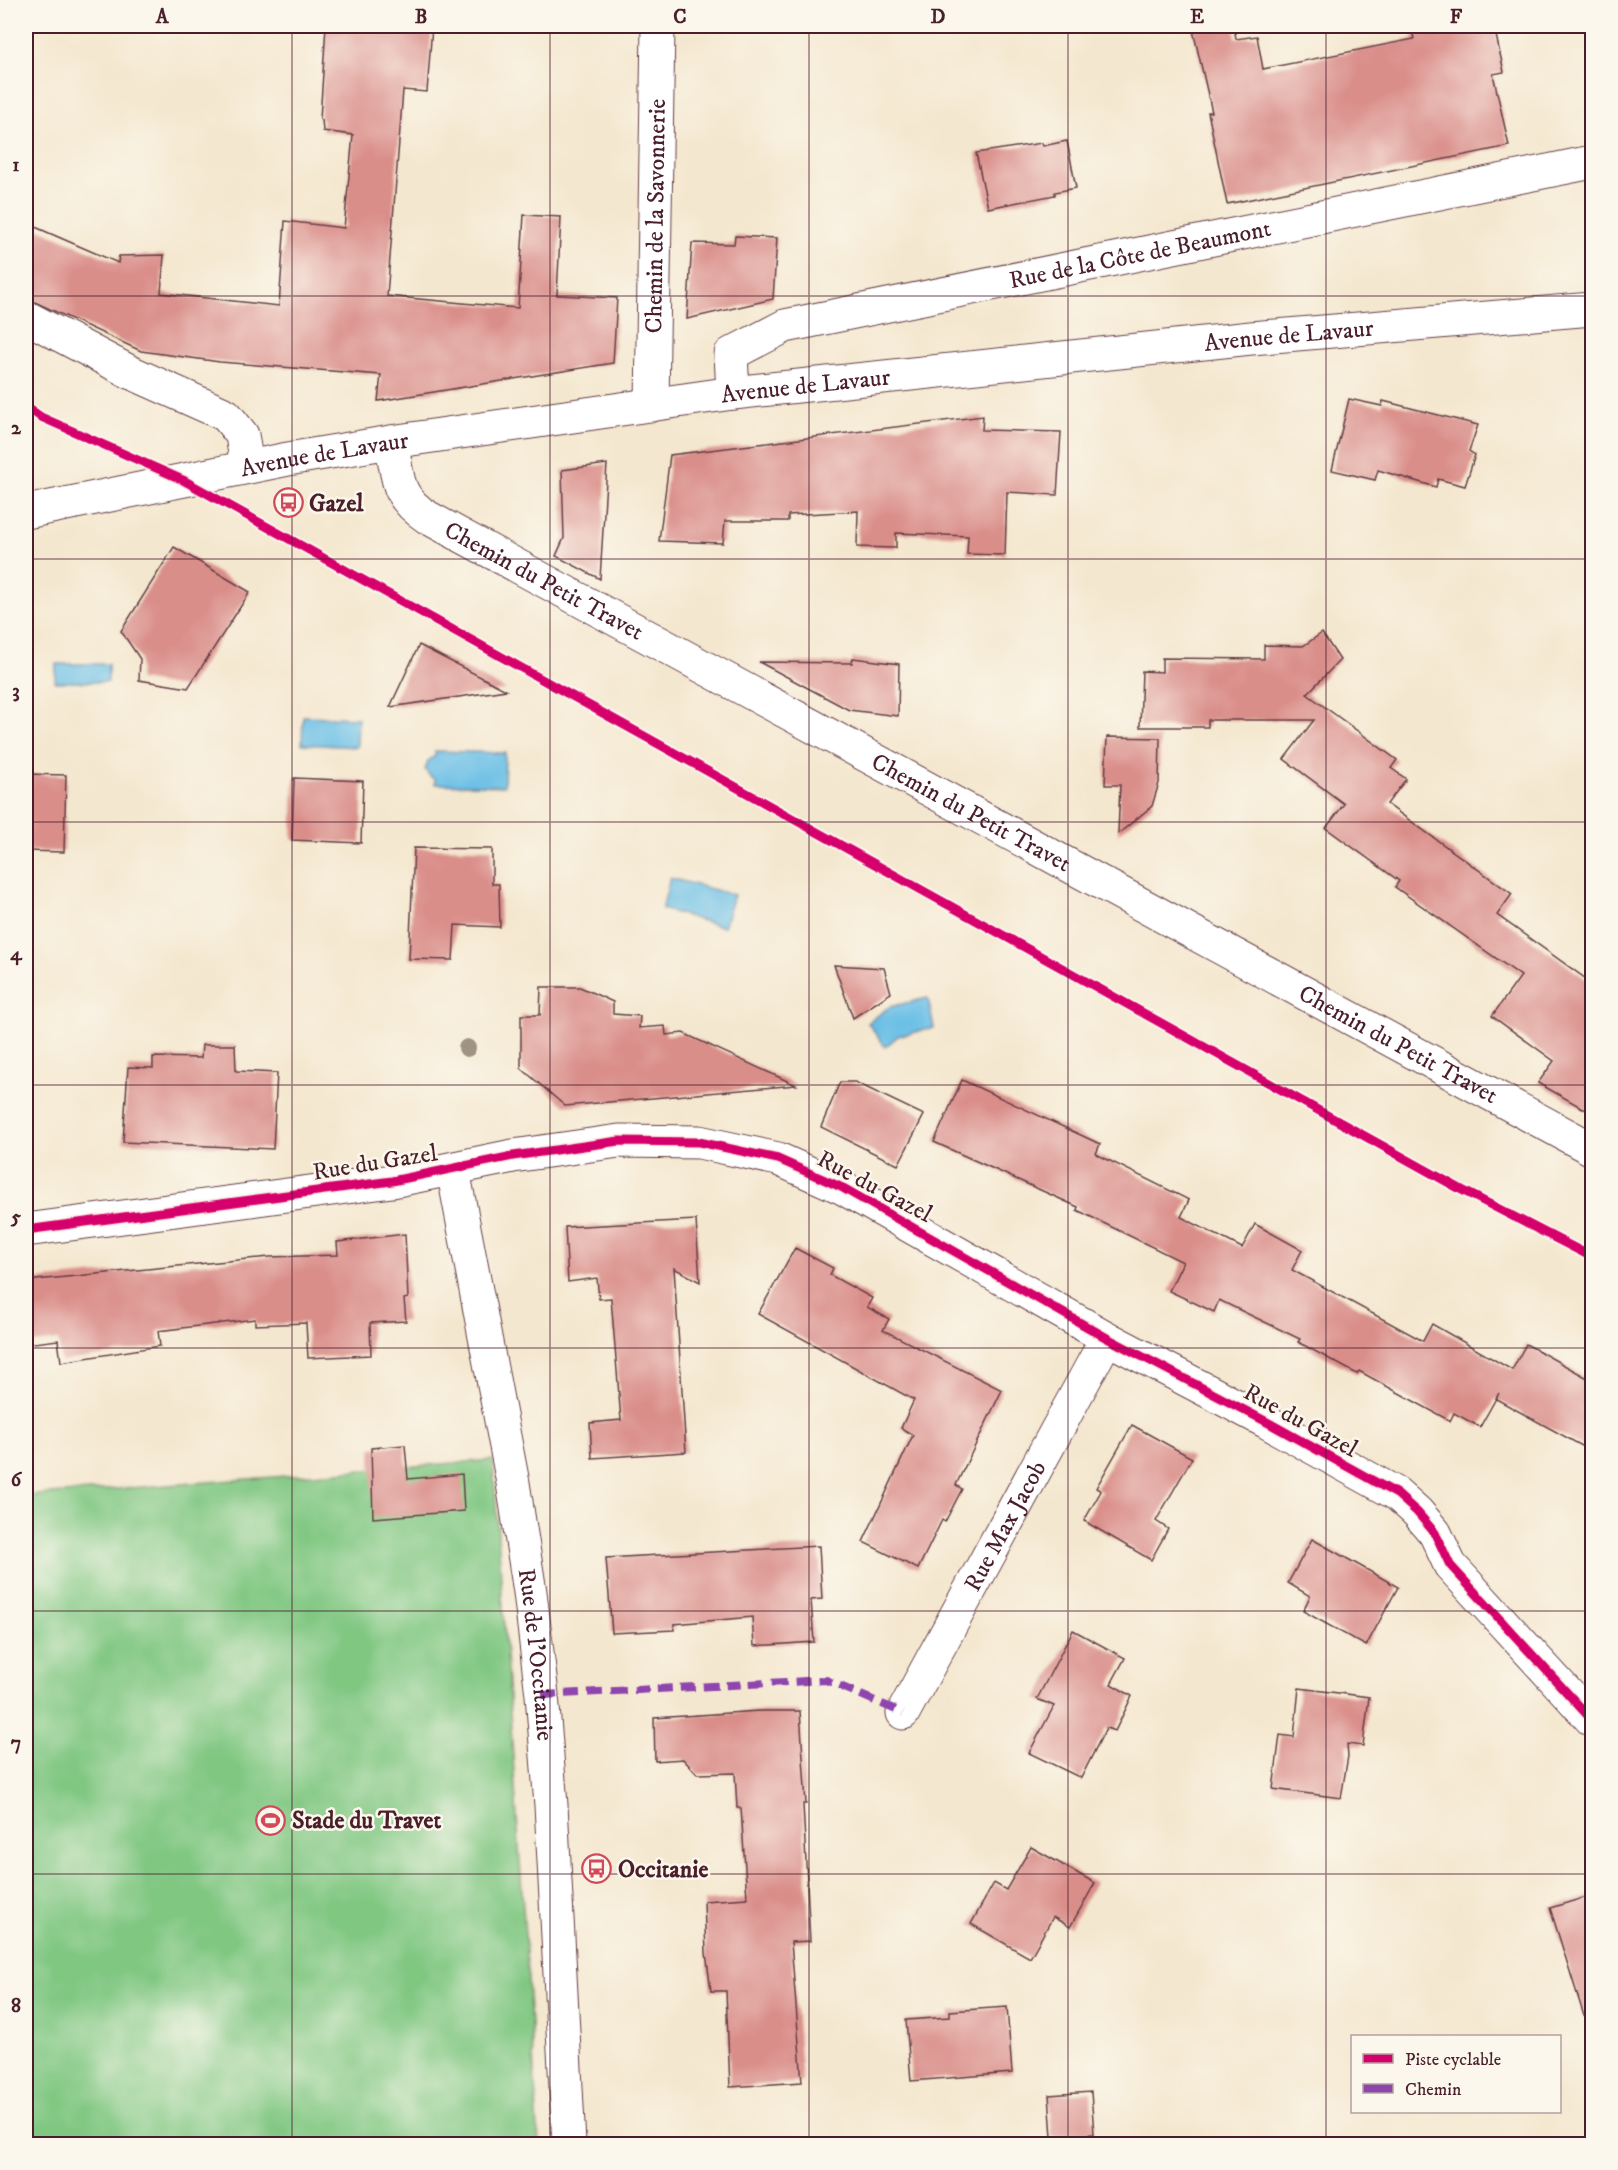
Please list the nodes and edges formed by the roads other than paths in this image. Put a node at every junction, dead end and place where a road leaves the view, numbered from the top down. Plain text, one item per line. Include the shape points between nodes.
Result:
1 (658, 26) edge
2 (1593, 162) edge
3 (1593, 309) edge
4 (26, 317) edge
5 (733, 393) junction
6 (652, 405) junction
7 (392, 442) junction
8 (247, 466) junction
9 (26, 512) edge
10 (1593, 1149) edge
11 (453, 1170) junction
12 (26, 1230) edge
13 (1107, 1338) junction
14 (903, 1713) dead end
15 (1593, 1720) edge
16 (569, 2145) edge

1 - 6 street, Chemin de la Savonnerie
2 - 5 street, Rue de la Côte de Beaumont via 785,326 731,354
3 - 5 street, Avenue de Lavaur via 1251,338
4 - 8 street via 130,372 226,415 242,435
5 - 6 street, Avenue de Lavaur
6 - 7 street, Avenue de Lavaur
7 - 8 street, Avenue de Lavaur
7 - 10 street, Chemin du Petit Travet via 404,497 427,517
8 - 9 street, Avenue de Lavaur
11 - 12 street, Rue du Gazel
11 - 13 street, Rue du Gazel via 513,1156 619,1141 699,1142 778,1159 843,1188
11 - 16 street, Rue de l'Occitanie via 530,1592 551,1805
13 - 14 street, Rue Max Jacob
13 - 15 street, Rue du Gazel via 1397,1494 1435,1533 1450,1565

